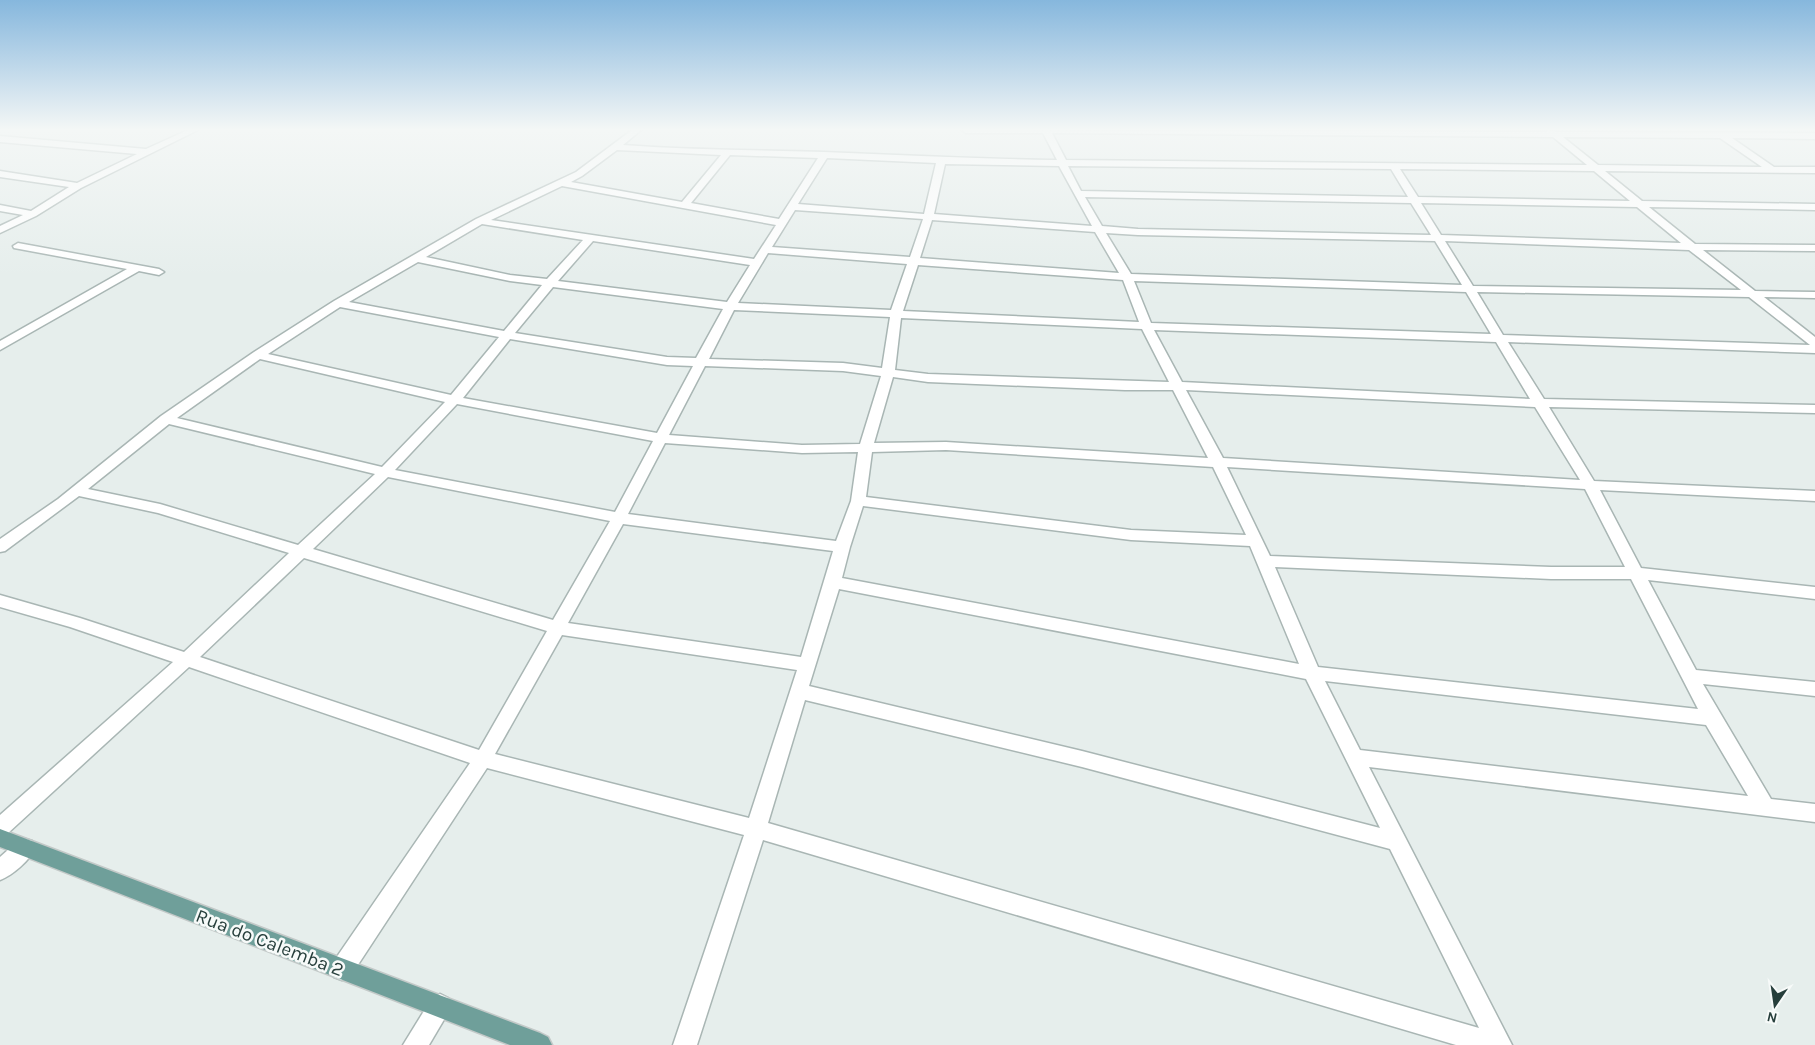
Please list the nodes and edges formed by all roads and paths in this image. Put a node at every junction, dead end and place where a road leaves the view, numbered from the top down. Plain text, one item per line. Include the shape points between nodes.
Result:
1 (31, 179) edge
2 (93, 179) edge
3 (571, 179) edge
4 (706, 179) edge
5 (810, 179) edge
6 (937, 179) edge
7 (1070, 179) edge
8 (1402, 179) edge
9 (1607, 179) edge
10 (563, 183) junction
11 (78, 186) junction
12 (1078, 194) junction
13 (1416, 201) junction
14 (1640, 205) junction
15 (684, 206) junction
16 (793, 207) junction
17 (1815, 207) edge
18 (0, 208) edge
19 (33, 214) junction
20 (928, 218) junction
21 (480, 221) junction
22 (782, 223) junction
23 (1099, 229) junction
24 (0, 230) edge
25 (590, 238) junction
26 (1438, 238) junction
27 (18, 246) dead end
28 (1692, 247) junction
29 (1815, 248) edge
30 (765, 250) junction
31 (416, 258) junction
32 (913, 261) junction
33 (756, 263) junction
34 (137, 268) junction
35 (159, 272) dead end
36 (1127, 277) junction
37 (550, 283) junction
38 (1469, 289) junction
39 (1754, 294) junction
40 (1815, 295) edge
41 (338, 303) junction
42 (730, 306) junction
43 (896, 314) junction
44 (1146, 326) junction
45 (507, 335) junction
46 (1500, 338) junction
47 (1815, 343) edge
48 (0, 346) edge
49 (1815, 349) edge
50 (258, 355) junction
51 (700, 362) junction
52 (888, 372) junction
53 (1178, 386) junction
54 (454, 400) junction
55 (1539, 403) junction
56 (1815, 408) edge
57 (166, 419) junction
58 (659, 438) junction
59 (866, 447) junction
60 (1218, 463) junction
61 (385, 472) junction
62 (1590, 485) junction
63 (76, 491) junction
64 (1815, 496) edge
65 (858, 501) junction
66 (619, 518) junction
67 (1256, 541) junction
68 (0, 547) edge
69 (842, 547) junction
70 (303, 551) junction
71 (1265, 561) junction
72 (1636, 574) junction
73 (833, 582) junction
74 (1815, 593) edge
75 (0, 601) edge
76 (558, 628) junction
77 (186, 660) junction
78 (807, 665) junction
79 (1312, 672) junction
80 (1690, 676) junction
81 (1815, 690) edge
82 (799, 691) junction
83 (1712, 718) junction
84 (1354, 757) junction
85 (483, 759) junction
86 (1765, 806) junction
87 (1815, 812) edge
88 (0, 828) edge
89 (756, 829) junction
90 (0, 838) edge
91 (1396, 840) junction
92 (25, 848) junction
93 (0, 870) edge
94 (342, 969) junction
95 (440, 1006) junction
96 (415, 1045) edge
97 (540, 1045) edge
98 (685, 1045) edge
99 (1496, 1045) edge
100 (1500, 1045) edge

1 - 11 street
2 - 11 street
3 - 10 street
4 - 15 street
5 - 16 street
6 - 20 street
7 - 12 street
8 - 13 street
9 - 14 street
10 - 15 street
10 - 21 street
11 - 19 street
12 - 13 street
12 - 23 street
13 - 14 street
13 - 26 street
14 - 17 street
14 - 28 street
15 - 22 street
16 - 20 street
16 - 22 street
18 - 19 street
19 - 24 street
20 - 23 street
20 - 32 street
21 - 25 street
21 - 31 street
22 - 30 street
23 - 26 street
23 - 36 street
25 - 33 street
25 - 37 street
26 - 28 street
26 - 38 street
27 - 34 street
28 - 29 street
28 - 39 street
30 - 32 street
30 - 33 street
31 - 37 street
31 - 41 street
32 - 36 street
32 - 43 street
33 - 42 street
34 - 35 street
34 - 48 street
36 - 38 street
36 - 44 street
37 - 42 street
37 - 45 street
38 - 39 street
38 - 46 street
39 - 40 street
39 - 47 street
41 - 45 street
41 - 50 street
42 - 43 street
42 - 51 street
43 - 44 street
43 - 52 street
44 - 46 street
44 - 53 street
45 - 51 street via 667,361
45 - 54 street
46 - 49 street
46 - 55 street
50 - 54 street
50 - 57 street
51 - 52 street via 844,367
51 - 58 street
52 - 53 street via 928,378
52 - 59 street
53 - 55 street
53 - 60 street
54 - 58 street
54 - 61 street
55 - 56 street
55 - 62 street
57 - 61 street
57 - 63 street
58 - 59 street via 802,449
58 - 66 street
59 - 60 street via 946,446
59 - 65 street
60 - 62 street
60 - 67 street
61 - 66 street
61 - 70 street
62 - 64 street
62 - 72 street
63 - 68 street
63 - 70 street via 160,509
65 - 67 street via 1131,535
65 - 69 street
66 - 69 street
66 - 76 street
67 - 71 street
69 - 73 street
70 - 76 street
70 - 77 street
71 - 72 street
71 - 79 street
72 - 74 street
72 - 80 street
73 - 78 street
73 - 79 street
75 - 77 street
76 - 78 street
76 - 85 street
77 - 85 street
77 - 88 street
78 - 82 street
79 - 83 street
79 - 84 street
80 - 81 street
80 - 83 street
82 - 89 street
82 - 91 street
83 - 86 street
84 - 86 street
84 - 91 street
85 - 89 street
85 - 94 street
86 - 87 street
89 - 98 street
89 - 99 street
90 - 92 main road, Rua do Calemba 2
91 - 100 street
92 - 93 street
92 - 94 main road, Rua do Calemba 2
94 - 95 main road, Rua do Calemba 2
95 - 96 street
95 - 97 main road, Rua do Calemba 2

